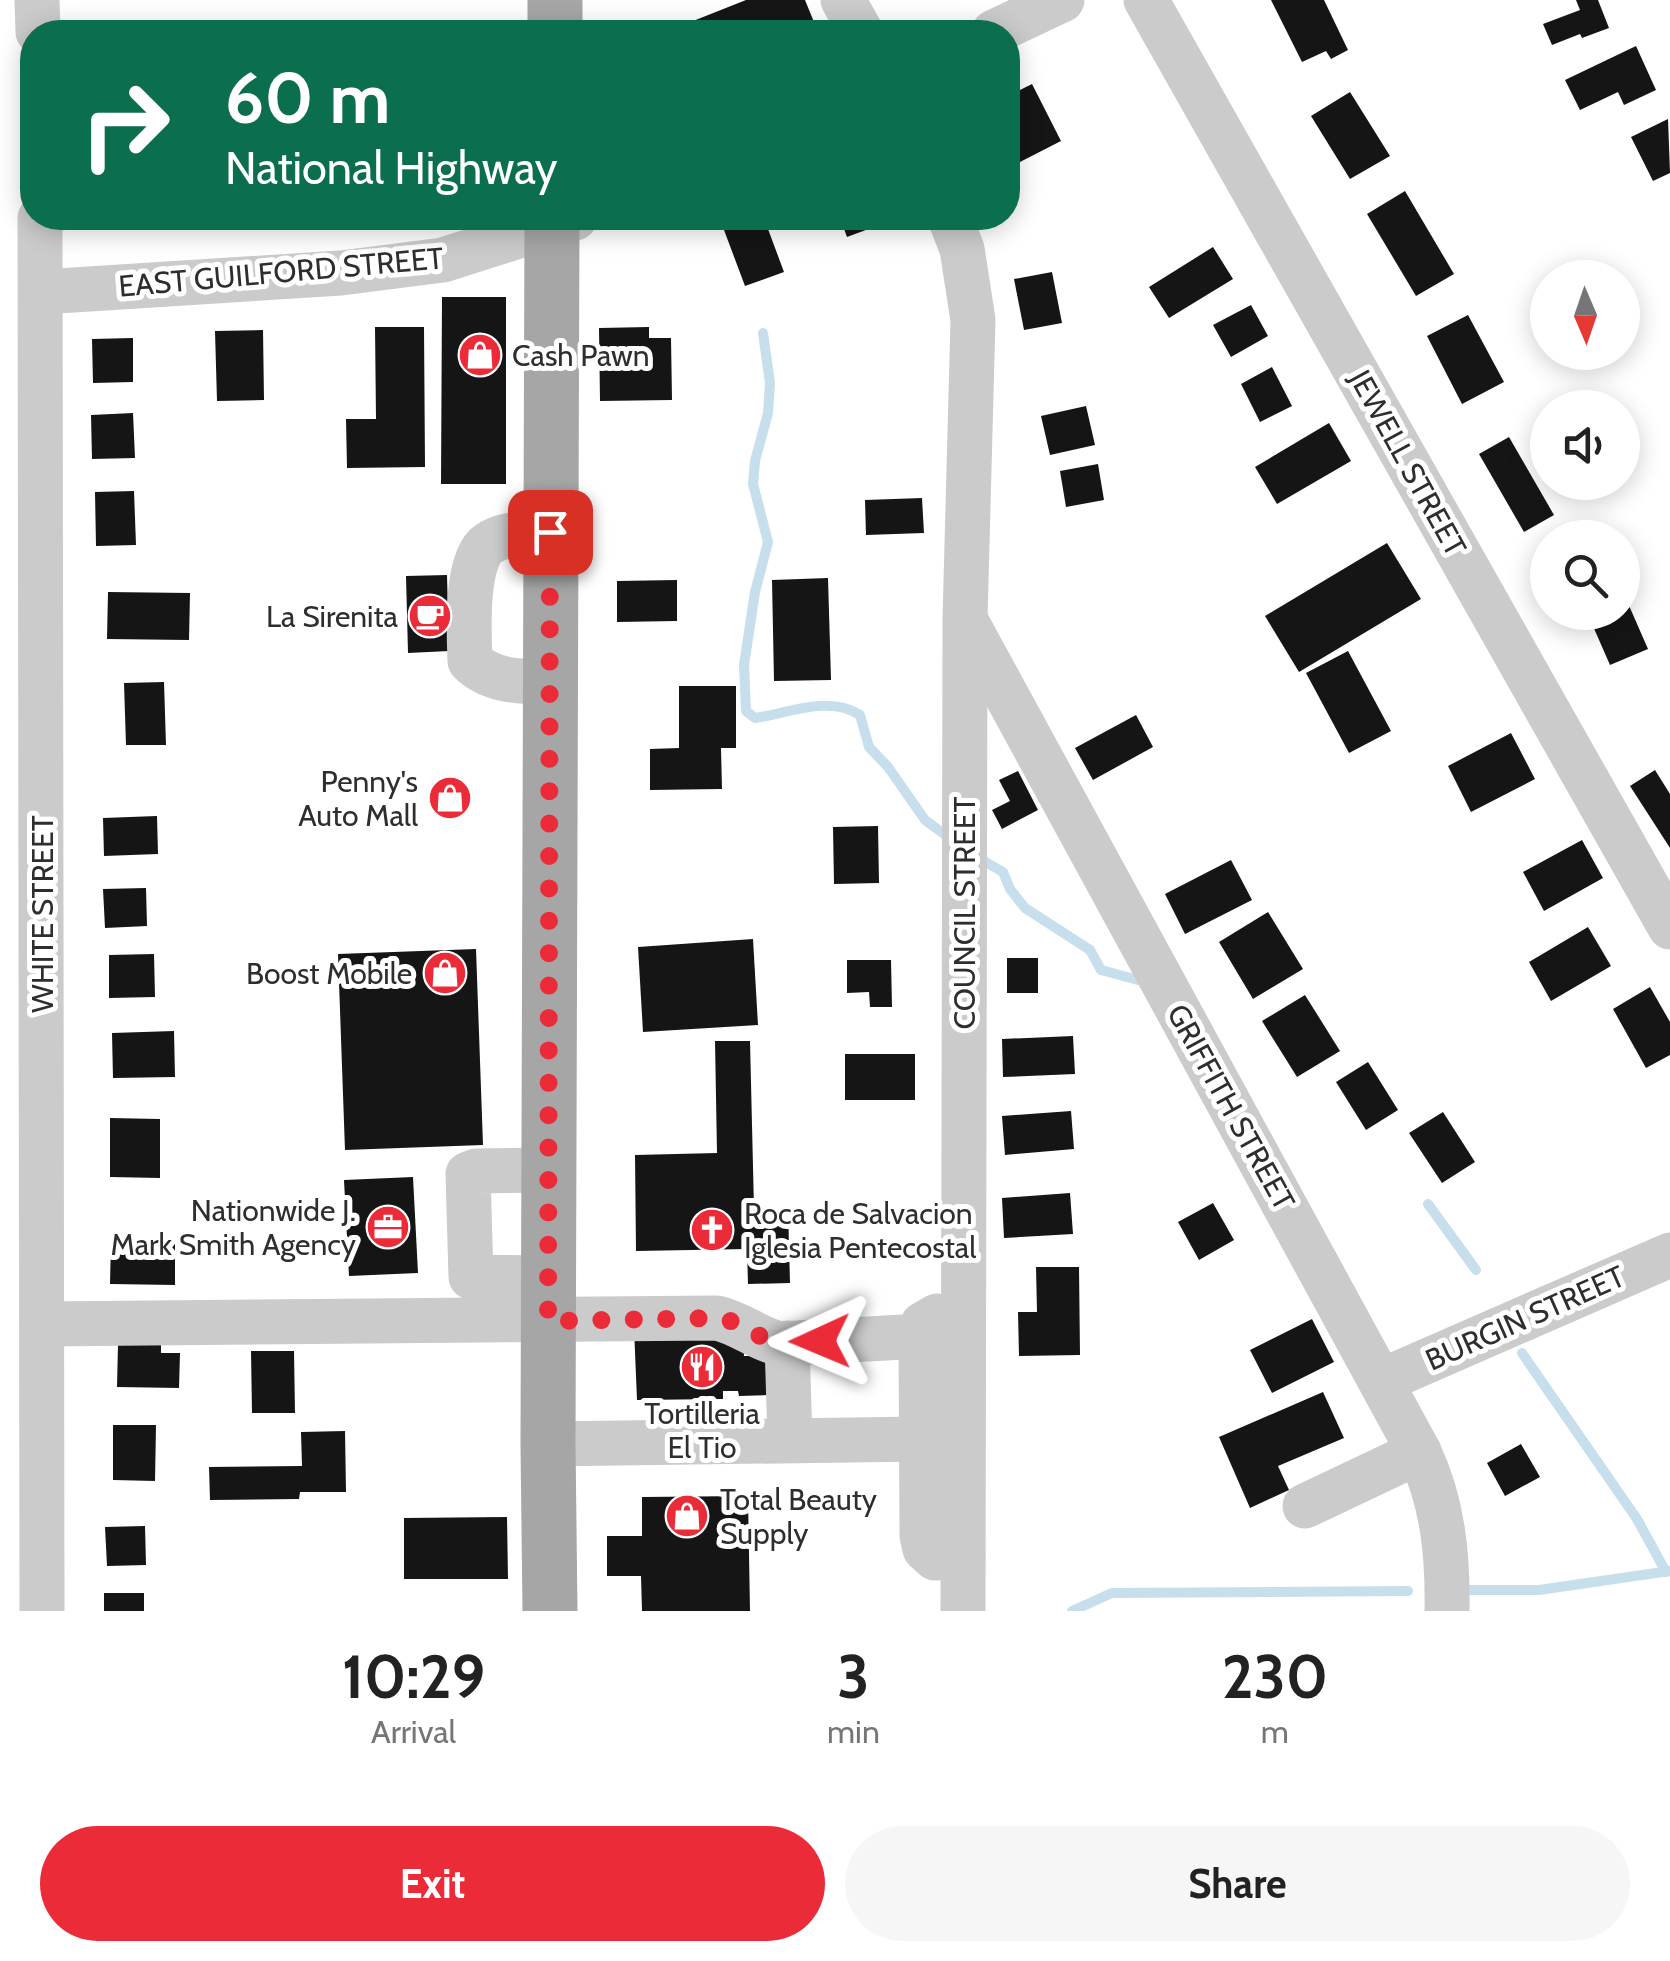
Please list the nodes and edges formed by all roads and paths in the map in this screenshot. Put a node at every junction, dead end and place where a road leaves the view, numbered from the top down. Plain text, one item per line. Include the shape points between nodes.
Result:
1 (1062, 0) edge
2 (1146, 0) edge
3 (1020, 20) edge
4 (40, 230) edge
5 (532, 230) edge
6 (559, 230) edge
7 (955, 230) edge
8 (42, 292) junction
9 (550, 532) junction
10 (965, 619) junction
11 (550, 682) junction
12 (1670, 927) edge
13 (549, 1170) junction
14 (1670, 1255) edge
15 (548, 1299) junction
16 (964, 1315) junction
17 (43, 1324) junction
18 (921, 1336) junction
19 (787, 1343) junction
20 (1381, 1381) junction
21 (922, 1439) junction
22 (790, 1440) junction
23 (548, 1444) junction
24 (1419, 1452) junction
25 (1305, 1506) dead end
26 (963, 1557) junction
27 (42, 1611) edge
28 (550, 1611) edge
29 (964, 1611) edge
30 (1447, 1611) edge

1 - 3 street
2 - 12 street, JEWELL STREET
4 - 8 street, WHITE STREET
5 - 8 street, EAST GUILFORD STREET via 444,260
6 - 9 main road
7 - 10 street, COUNCIL STREET via 972,320
8 - 17 street, WHITE STREET
9 - 11 main road
9 - 11 street via 502,537 484,546 474,567 470,642 470,661 480,670 507,680
10 - 16 street, COUNCIL STREET
10 - 20 street, GRIFFITH STREET
11 - 13 main road
13 - 15 main road
13 - 15 street via 468,1174 471,1276
14 - 20 street, BURGIN STREET
15 - 17 street
15 - 19 street via 716,1318
15 - 23 main road
16 - 18 street via 932,1316
16 - 26 street, COUNCIL STREET
17 - 27 street, WHITE STREET
18 - 19 street
18 - 21 street
19 - 22 street
20 - 24 street, GRIFFITH STREET
21 - 22 street
21 - 26 street via 925,1549 934,1558
22 - 23 street
23 - 28 main road
24 - 25 street
24 - 30 street, GRIFFITH STREET via 1434,1483 1448,1558
26 - 29 street, COUNCIL STREET

